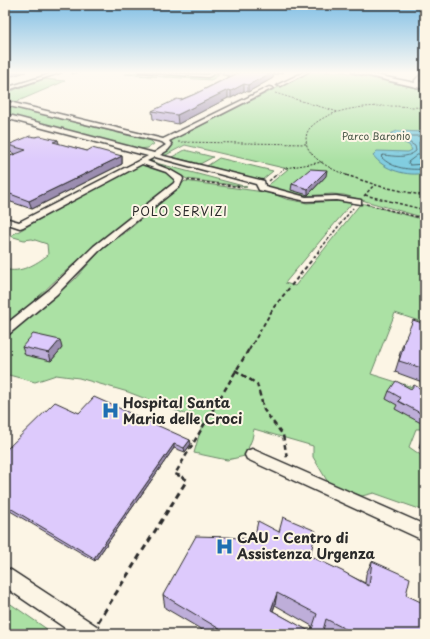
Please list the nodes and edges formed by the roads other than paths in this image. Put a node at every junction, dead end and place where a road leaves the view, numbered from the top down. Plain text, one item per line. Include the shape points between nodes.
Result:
1 (245, 102) edge
2 (5, 104) edge
3 (5, 116) edge
4 (156, 139) junction
5 (164, 141) junction
6 (138, 151) junction
7 (154, 155) junction
8 (142, 162) junction
9 (358, 202) road end
10 (5, 220) edge
11 (5, 331) edge
12 (252, 455) dead end
13 (425, 533) edge
14 (5, 576) edge
15 (91, 634) edge

1 - 5 street
2 - 4 street
3 - 6 street
4 - 5 street
4 - 6 street via 157,146
5 - 7 street via 168,143 168,147
6 - 7 street
7 - 8 street
7 - 9 street via 261,183 259,185 262,188 294,197 336,198
8 - 10 street via 20,225
8 - 11 street via 168,171 179,179 177,184 97,248 53,292
12 - 13 street
14 - 15 street

